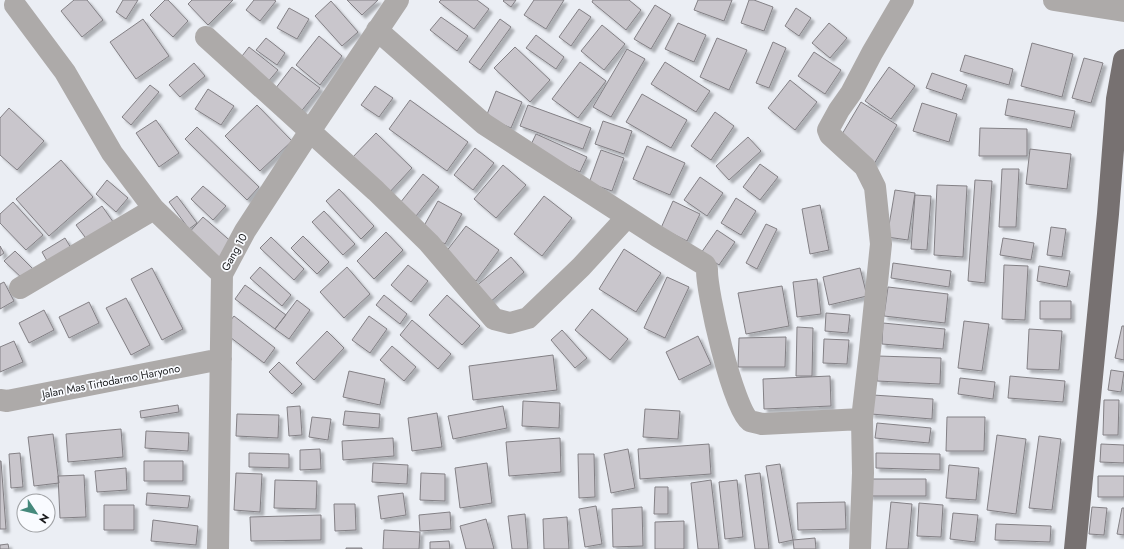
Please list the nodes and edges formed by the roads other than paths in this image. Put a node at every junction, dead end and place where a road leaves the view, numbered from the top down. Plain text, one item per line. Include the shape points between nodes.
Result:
1 (398, 0) edge
2 (904, 0) edge
3 (1054, 0) edge
4 (12, 6) edge
5 (1124, 11) edge
6 (378, 30) junction
7 (206, 37) dead end
8 (1123, 67) edge
9 (310, 130) junction
10 (154, 209) junction
11 (627, 217) junction
12 (222, 274) junction
13 (20, 288) dead end
14 (221, 359) junction
15 (0, 400) edge
16 (862, 419) junction
17 (218, 549) edge
18 (860, 549) edge
19 (1075, 549) edge

1 - 6 street, Gang 10
2 - 16 street via 828,130 830,135 865,167 875,187 878,208 881,244
3 - 5 street
4 - 10 street via 65,72 112,153
6 - 9 street, Gang 10
6 - 11 street via 484,124
7 - 9 street
8 - 19 main road via 1117,99
9 - 11 street via 428,243 494,319 510,323 528,318 581,267
9 - 12 street, Gang 10 via 245,231
10 - 12 street
10 - 13 street
11 - 16 street via 705,265 728,373 743,412 751,421 762,424
12 - 14 street, Gang 10
14 - 15 street, Jalan Mas Tirtodarmo Haryono via 7,401
14 - 17 street, Gang 10
16 - 18 street

